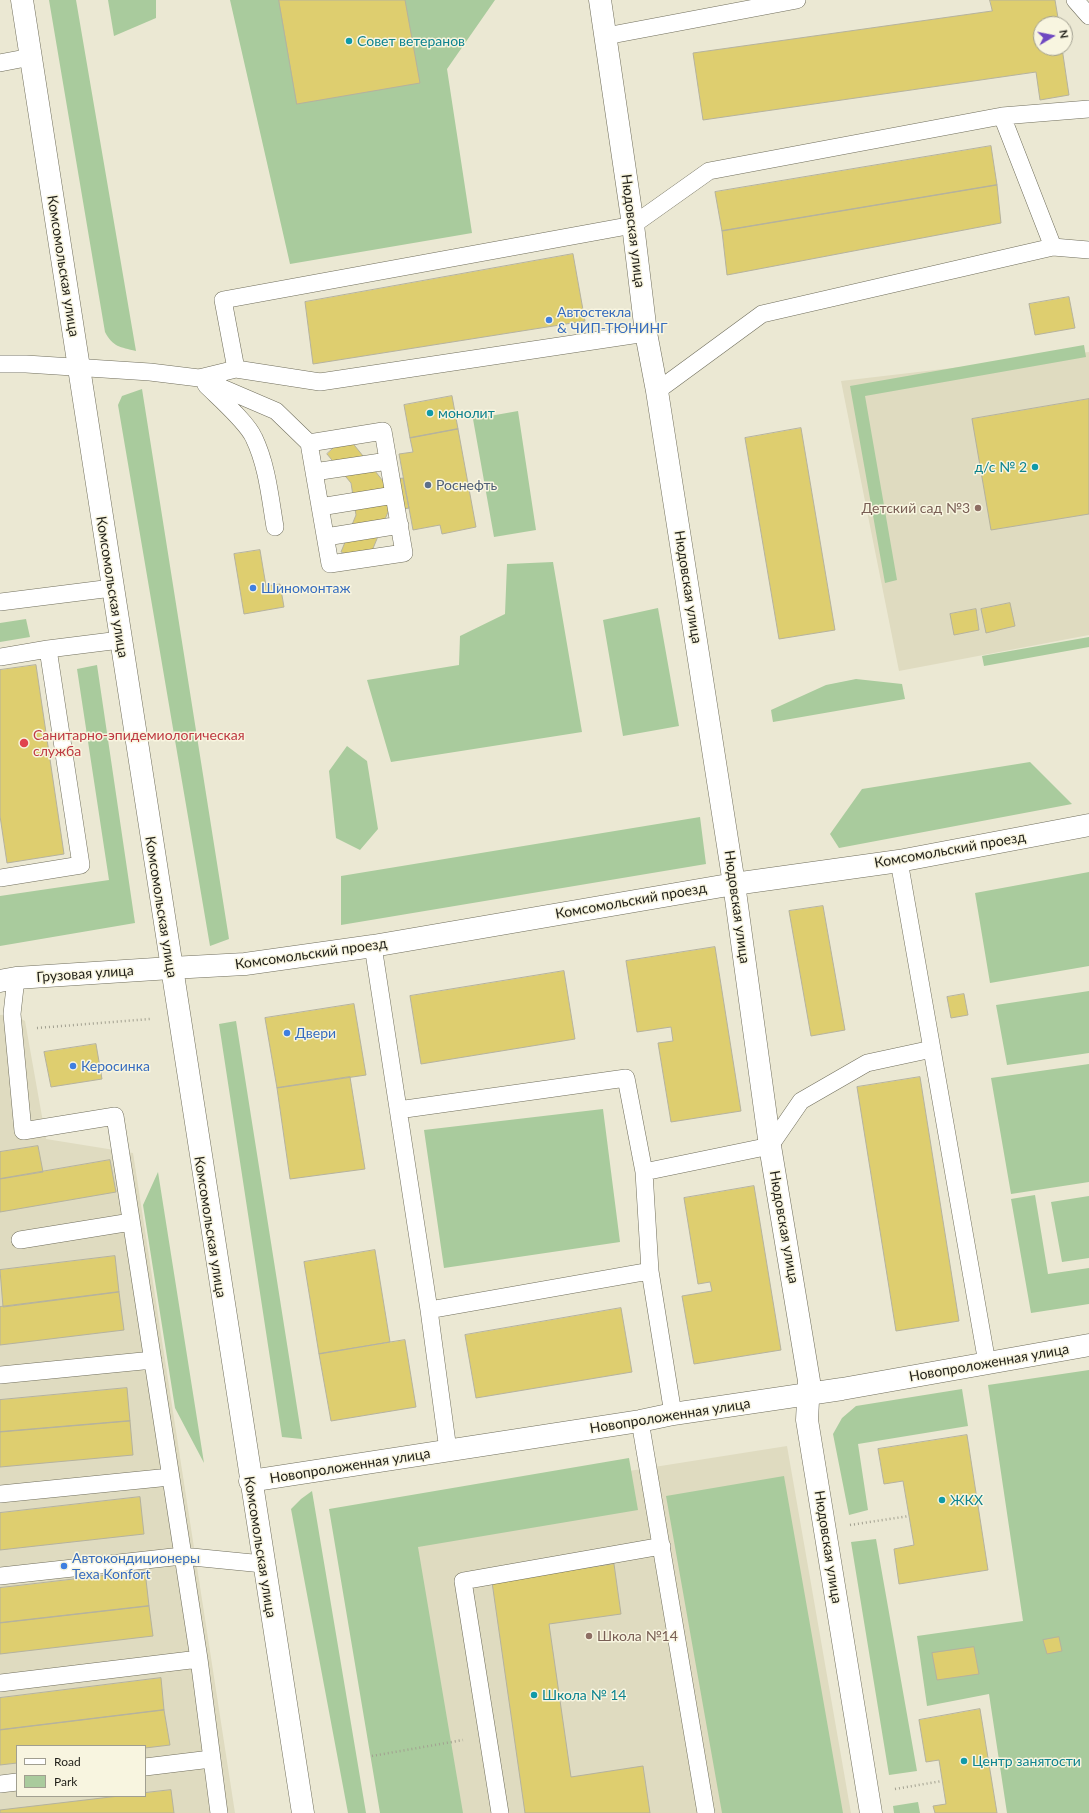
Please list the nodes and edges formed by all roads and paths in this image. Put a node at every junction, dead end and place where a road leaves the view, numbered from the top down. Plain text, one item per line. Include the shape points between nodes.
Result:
1 (22, 0) edge
2 (600, 0) edge
3 (797, 0) edge
4 (1075, 0) edge
5 (1089, 16) edge
6 (606, 36) junction
7 (31, 57) junction
8 (0, 63) edge
9 (1089, 109) edge
10 (1002, 116) junction
11 (633, 225) junction
12 (1053, 247) junction
13 (1089, 250) edge
14 (646, 333) junction
15 (0, 364) edge
16 (79, 368) junction
17 (236, 369) junction
18 (199, 378) junction
19 (657, 391) junction
20 (309, 443) junction
21 (388, 461) junction
22 (314, 472) junction
23 (394, 495) junction
24 (320, 507) junction
25 (400, 525) junction
26 (275, 527) dead end
27 (326, 537) junction
28 (112, 588) junction
29 (0, 602) edge
30 (120, 640) junction
31 (48, 649) junction
32 (0, 657) edge
33 (1089, 825) edge
34 (899, 861) junction
35 (0, 878) edge
36 (734, 884) junction
37 (373, 946) junction
38 (171, 968) junction
39 (8, 980) edge
40 (150, 1019) dead end
41 (13, 1030) junction
42 (932, 1049) junction
43 (398, 1110) junction
44 (770, 1146) junction
45 (644, 1172) junction
46 (131, 1222) junction
47 (20, 1240) dead end
48 (650, 1271) junction
49 (429, 1310) junction
50 (1089, 1345) edge
51 (153, 1360) junction
52 (987, 1363) junction
53 (0, 1375) edge
54 (809, 1394) junction
55 (673, 1414) junction
56 (640, 1420) junction
57 (448, 1450) junction
58 (170, 1477) junction
59 (250, 1481) junction
60 (0, 1494) edge
61 (909, 1516) dead end
62 (825, 1530) junction
63 (662, 1546) junction
64 (182, 1556) junction
65 (262, 1564) junction
66 (0, 1576) edge
67 (198, 1659) junction
68 (0, 1683) edge
69 (487, 1736) junction
70 (372, 1756) dead end
71 (211, 1758) junction
72 (146, 1766) edge
73 (942, 1781) dead end
74 (16, 1782) edge
75 (0, 1784) edge
76 (869, 1803) edge
77 (219, 1813) edge
78 (303, 1813) edge
79 (500, 1813) edge
80 (706, 1813) edge

1 - 7 street, Комсомольская улица
2 - 6 street, Нюдовская улица
3 - 6 lane
4 - 5 lane
6 - 11 street, Нюдовская улица
7 - 8 lane
7 - 16 street, Комсомольская улица
9 - 10 lane
10 - 11 lane via 709,171
10 - 12 lane
11 - 14 street, Нюдовская улица
11 - 17 lane via 223,300
12 - 13 lane
12 - 19 lane via 762,314
14 - 17 lane via 320,382
14 - 19 street, Нюдовская улица
15 - 16 lane
16 - 18 lane
16 - 28 street, Комсомольская улица
17 - 18 lane
18 - 20 lane via 276,411
18 - 26 lane via 254,436 265,471
19 - 36 street, Нюдовская улица
20 - 21 lane via 383,431
20 - 22 lane
21 - 22 lane
21 - 23 lane
22 - 24 lane
23 - 24 lane
23 - 25 lane
24 - 27 lane
25 - 27 lane
25 - 27 lane via 404,553 330,564
28 - 29 lane
28 - 30 street, Комсомольская улица
30 - 31 lane
30 - 38 street, Комсомольская улица
31 - 32 lane
31 - 35 lane via 81,865
33 - 34 street, Комсомольский проезд
34 - 36 street, Комсомольский проезд
34 - 42 lane
36 - 37 street, Комсомольский проезд
36 - 44 street, Нюдовская улица
37 - 38 street, Комсомольский проезд via 245,964
37 - 43 lane
38 - 39 street, Грузовая улица
38 - 59 street, Комсомольская улица
39 - 41 lane
40 - 41 path
41 - 46 lane via 22,1131 115,1116
42 - 44 lane via 867,1063 801,1101
42 - 52 lane
43 - 45 lane via 626,1078
43 - 49 lane
44 - 45 lane
44 - 54 street, Нюдовская улица
45 - 48 lane
46 - 47 lane
46 - 51 lane
48 - 49 lane
48 - 55 lane
49 - 57 lane
50 - 52 street, Новопроложенная улица
51 - 53 lane
51 - 58 lane
52 - 54 street, Новопроложенная улица
54 - 55 street, Новопроложенная улица
54 - 62 street, Нюдовская улица via 807,1420
55 - 56 street, Новопроложенная улица
56 - 57 street, Новопроложенная улица
56 - 63 lane
57 - 59 street, Новопроложенная улица
58 - 60 lane
58 - 64 lane
59 - 65 street, Комсомольская улица
61 - 62 path
62 - 76 street, Нюдовская улица
63 - 69 lane via 463,1581
63 - 80 lane
64 - 65 lane
64 - 66 lane
64 - 67 lane
65 - 78 street, Комсомольская улица
67 - 68 lane
67 - 71 lane
69 - 70 path
69 - 79 lane
71 - 72 lane
71 - 77 lane
73 - 76 path
74 - 75 lane

